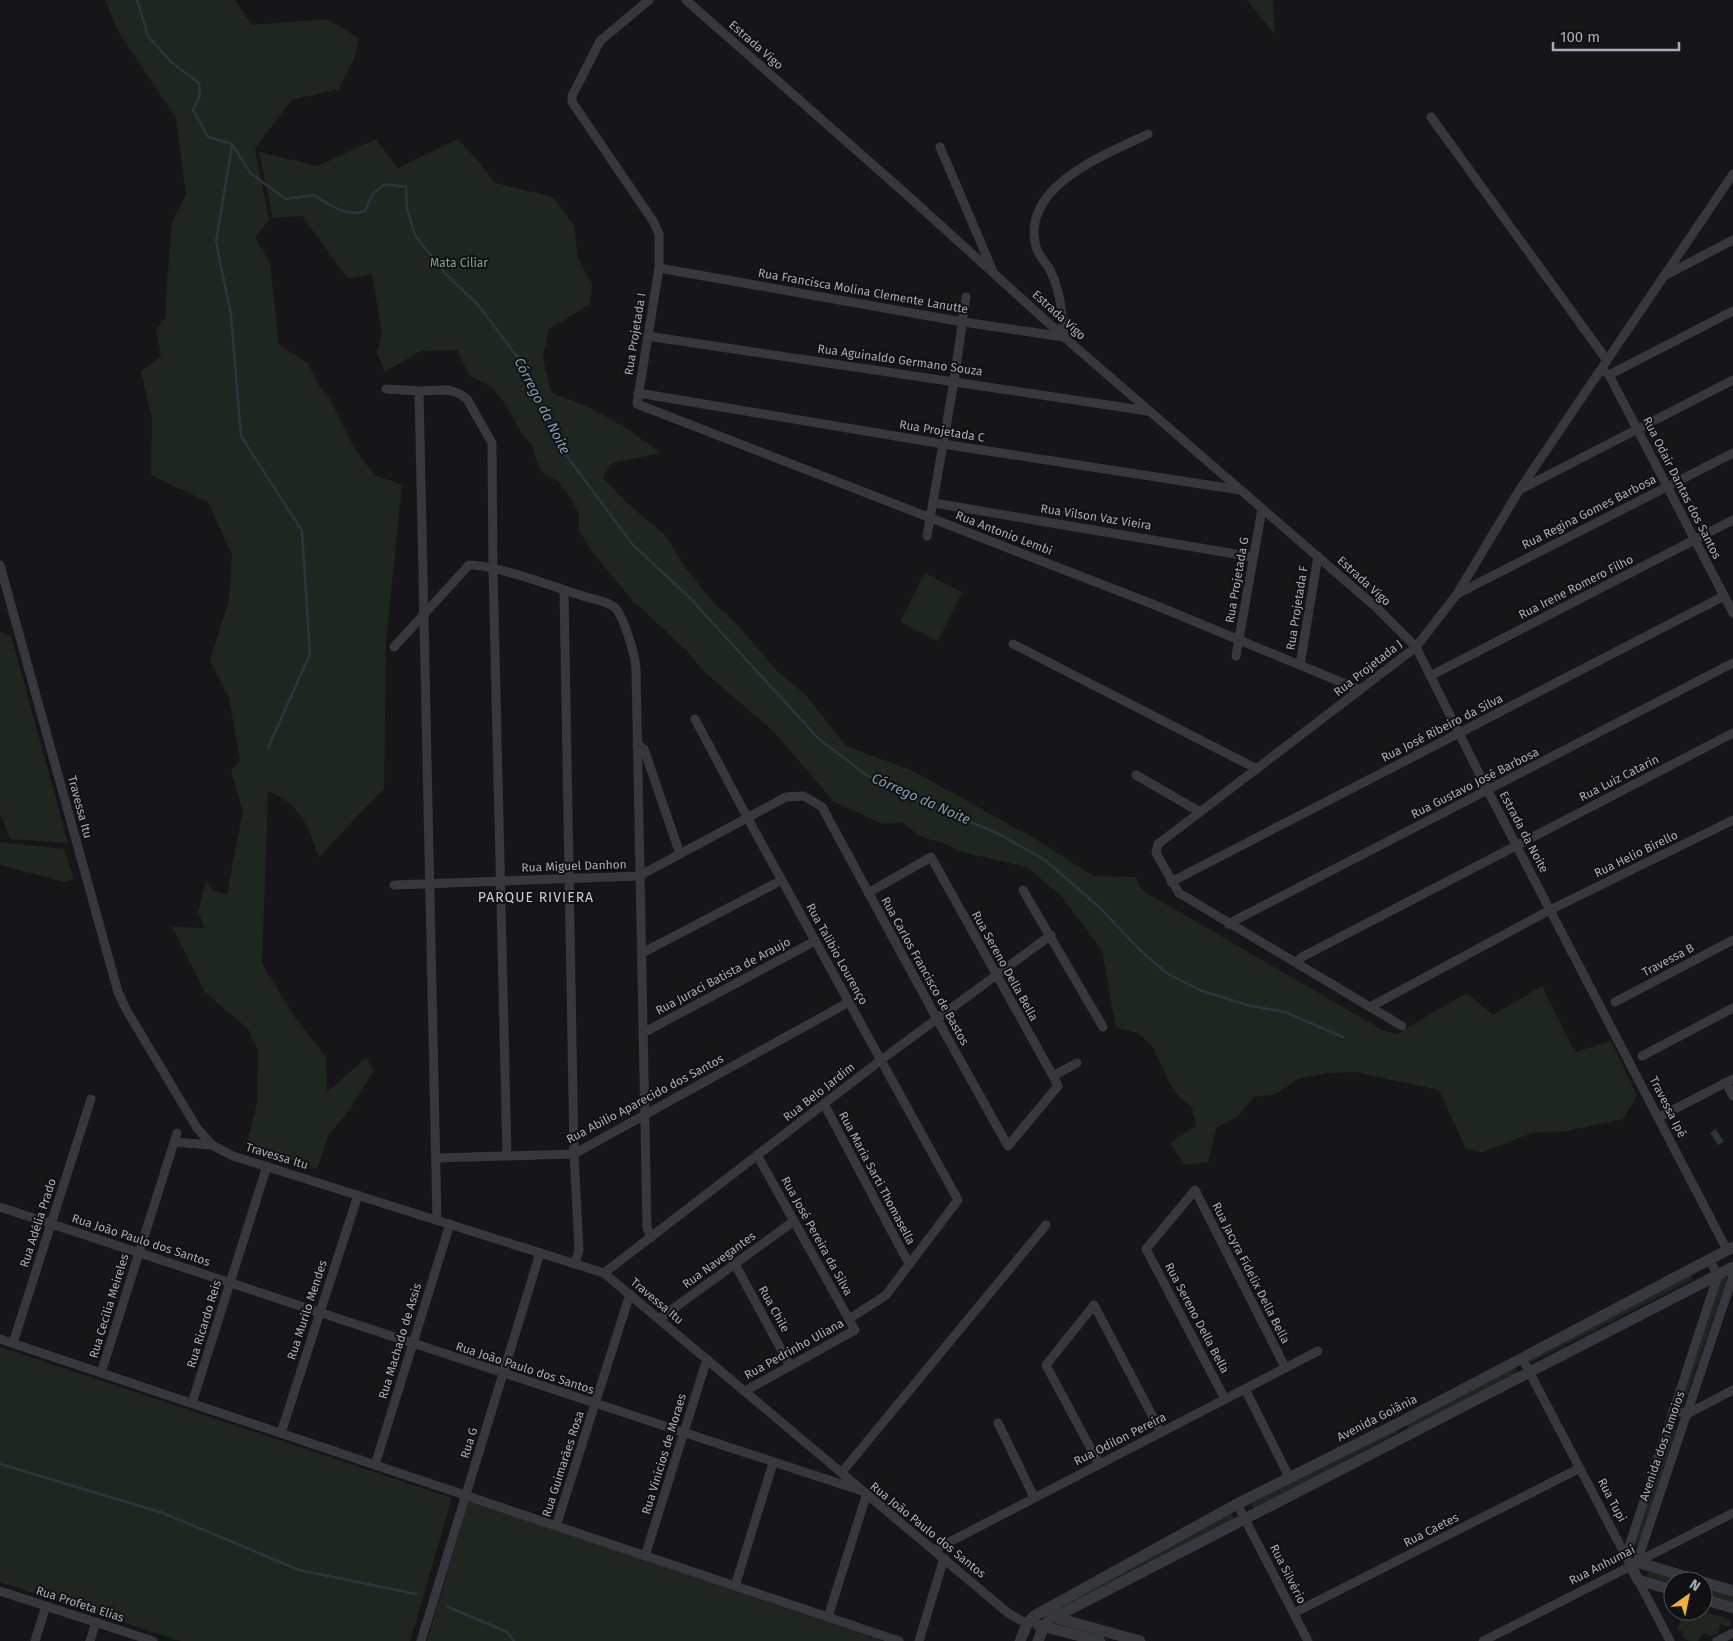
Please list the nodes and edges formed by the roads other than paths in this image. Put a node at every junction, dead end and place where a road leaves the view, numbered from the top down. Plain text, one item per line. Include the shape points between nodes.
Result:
1 (649, 0) edge
2 (686, 0) edge
3 (1431, 117) dead end
4 (1148, 134) dead end
5 (940, 147) dead end
6 (1733, 174) edge
7 (1733, 240) edge
8 (659, 268) junction
9 (993, 272) junction
10 (1662, 278) junction
11 (966, 297) dead end
12 (1733, 310) edge
13 (963, 322) junction
14 (647, 336) junction
15 (1064, 337) junction
16 (1606, 359) junction
17 (1600, 369) junction
18 (1609, 376) junction
19 (954, 380) junction
20 (1733, 380) edge
21 (386, 389) dead end
22 (419, 391) junction
23 (638, 393) junction
24 (669, 400) junction
25 (637, 404) joint
26 (1148, 411) junction
27 (666, 416) junction
28 (1638, 429) junction
29 (943, 444) junction
30 (1733, 453) edge
31 (1668, 486) junction
32 (1520, 489) junction
33 (1242, 490) junction
34 (934, 502) junction
35 (1262, 509) junction
36 (931, 518) junction
37 (1733, 520) edge
38 (927, 536) dead end
39 (1695, 539) junction
40 (1318, 556) junction
41 (1253, 557) junction
42 (0, 565) edge
43 (493, 569) junction
44 (564, 590) junction
45 (1457, 594) junction
46 (1724, 596) junction
47 (1733, 612) edge
48 (425, 613) junction
49 (1239, 640) junction
50 (1013, 644) dead end
51 (1416, 646) junction
52 (394, 647) dead end
53 (1236, 656) dead end
54 (1733, 662) edge
55 (1300, 665) junction
56 (1430, 676) junction
57 (1360, 690) junction
58 (695, 719) dead end
59 (1459, 733) junction
60 (1733, 733) edge
61 (637, 744) junction
62 (1257, 769) junction
63 (1136, 774) dead end
64 (1488, 791) junction
65 (822, 807) joint
66 (1200, 812) junction
67 (747, 817) junction
68 (1733, 820) edge
69 (1517, 845) junction
70 (680, 854) junction
71 (639, 876) junction
72 (568, 879) junction
73 (782, 880) junction
74 (500, 881) junction
75 (1171, 882) junction
76 (430, 884) junction
77 (394, 885) dead end
78 (1023, 890) dead end
79 (868, 892) junction
80 (1550, 910) junction
81 (1228, 924) junction
82 (1051, 935) junction
83 (1733, 940) edge
84 (815, 941) junction
85 (642, 953) junction
86 (1296, 964) junction
87 (995, 975) junction
88 (1586, 975) joint
89 (849, 1002) junction
90 (1615, 1002) dead end
91 (1370, 1007) junction
92 (1733, 1008) edge
93 (937, 1019) junction
94 (1402, 1026) dead end
95 (1103, 1027) dead end
96 (643, 1033) junction
97 (1642, 1056) dead end
98 (881, 1060) junction
99 (1077, 1063) dead end
100 (1053, 1076) junction
101 (1730, 1081) edge
102 (1058, 1086) joint
103 (1733, 1096) edge
104 (92, 1099) dead end
105 (824, 1104) junction
106 (645, 1116) junction
107 (1659, 1117) junction
108 (177, 1132) dead end
109 (174, 1142) junction
110 (212, 1145) junction
111 (574, 1154) junction
112 (757, 1155) junction
113 (507, 1156) junction
114 (436, 1158) junction
115 (267, 1166) junction
116 (1195, 1190) joint
117 (358, 1195) junction
118 (0, 1207) edge
119 (437, 1220) junction
120 (794, 1222) junction
121 (50, 1223) junction
122 (450, 1224) junction
123 (1046, 1225) dead end
124 (650, 1238) junction
125 (138, 1252) junction
126 (1731, 1252) edge
127 (540, 1253) junction
128 (1709, 1260) junction
129 (575, 1264) junction
130 (735, 1264) junction
131 (909, 1264) junction
132 (1733, 1267) edge
133 (604, 1273) junction
134 (1718, 1275) junction
135 (1733, 1276) edge
136 (229, 1283) junction
137 (630, 1294) junction
138 (320, 1313) junction
139 (659, 1319) junction
140 (849, 1319) junction
141 (855, 1330) joint
142 (0, 1339) edge
143 (13, 1343) junction
144 (411, 1343) junction
145 (1318, 1351) dead end
146 (1522, 1358) junction
147 (707, 1359) junction
148 (790, 1366) junction
149 (1286, 1367) junction
150 (1529, 1372) junction
151 (101, 1373) junction
152 (503, 1374) junction
153 (1244, 1389) junction
154 (1733, 1390) edge
155 (745, 1391) junction
156 (1225, 1398) junction
157 (192, 1403) junction
158 (595, 1404) junction
159 (1673, 1410) junction
160 (1688, 1414) junction
161 (1401, 1422) junction
162 (998, 1423) dead end
163 (1161, 1432) junction
164 (281, 1433) junction
165 (684, 1434) junction
166 (1408, 1435) junction
167 (773, 1463) junction
168 (1099, 1464) junction
169 (375, 1465) junction
170 (1580, 1468) junction
171 (842, 1472) junction
172 (1289, 1478) junction
173 (867, 1493) junction
174 (465, 1496) junction
175 (1034, 1497) junction
176 (1237, 1504) junction
177 (1733, 1513) edge
178 (1246, 1519) junction
179 (556, 1526) junction
180 (934, 1550) junction
181 (645, 1556) junction
182 (944, 1558) junction
183 (1631, 1561) junction
184 (1666, 1571) edge
185 (1638, 1580) junction
186 (1713, 1585) edge
187 (734, 1586) junction
188 (1663, 1587) edge
189 (0, 1591) edge
190 (1733, 1591) edge
191 (1713, 1602) edge
192 (46, 1606) junction
193 (1074, 1607) junction
194 (1733, 1608) edge
195 (1294, 1613) junction
196 (828, 1617) junction
197 (1055, 1617) junction
198 (1030, 1620) junction
199 (96, 1622) junction
200 (1081, 1623) junction
201 (1044, 1626) junction
202 (1733, 1633) edge
203 (149, 1640) edge
204 (35, 1641) edge
205 (90, 1641) edge
206 (421, 1641) edge
207 (899, 1641) edge
208 (919, 1641) edge
209 (1020, 1641) edge
210 (1038, 1641) edge
211 (1100, 1641) edge
212 (1140, 1641) edge
213 (1308, 1641) edge
214 (1483, 1641) edge
215 (1670, 1641) edge
216 (1717, 1641) edge

1 - 8 street, Rua Projetada I via 600,41 572,96 572,102 653,221 659,234
2 - 9 street, Estrada Vigo
3 - 16 street
4 - 15 street via 1090,162 1048,193 1039,208 1034,230 1036,248 1061,299
5 - 9 street
6 - 10 street, Rua Projetada J
7 - 10 street
8 - 13 street, Rua Francisca Molina Clemente Lanutte
8 - 14 street, Rua Projetada I
9 - 15 street, Estrada Vigo
10 - 16 street, Rua Projetada J
11 - 13 street
12 - 18 street
13 - 15 street, Rua Francisca Molina Clemente Lanutte
13 - 19 street
14 - 19 street, Rua Aguinaldo Germano Souza
14 - 23 street, Rua Projetada I
15 - 26 street, Estrada Vigo
16 - 17 street, Rua Projetada J
17 - 18 street
17 - 32 street, Rua Projetada J
18 - 28 street, Rua Odair Dantas dos Santos
19 - 26 street, Rua Aguinaldo Germano Souza
19 - 29 street
20 - 28 street
21 - 22 street
22 - 43 street via 448,390 467,399 492,443
22 - 48 street
23 - 24 street, Rua Projetada C
23 - 25 street, Rua Projetada I
24 - 27 street
24 - 29 street, Rua Projetada C
25 - 27 street, Rua Antonio Lembi
26 - 33 street, Estrada Vigo
27 - 36 street, Rua Antonio Lembi
28 - 31 street, Rua Odair Dantas dos Santos
28 - 32 street
29 - 33 street, Rua Projetada C
29 - 34 street
30 - 31 street, Rua Regina Gomes Barbosa
31 - 39 street, Rua Odair Dantas dos Santos
31 - 45 street, Rua Regina Gomes Barbosa
32 - 45 street, Rua Projetada J
33 - 35 street, Estrada Vigo
34 - 36 street
34 - 41 street, Rua Vilson Vaz Vieira
35 - 40 street, Estrada Vigo
35 - 41 street, Rua Projetada G
36 - 38 street
36 - 49 street, Rua Antonio Lembi
37 - 39 street, Rua Irene Romero Filho
39 - 46 street, Rua Odair Dantas dos Santos
39 - 56 street, Rua Irene Romero Filho
40 - 51 street, Estrada Vigo
40 - 55 street, Rua Projetada F
41 - 49 street, Rua Projetada G
42 - 110 street, Travessa Itu via 118,992 197,1128
43 - 44 street
43 - 48 street via 469,565
43 - 74 street
44 - 61 street via 614,606 619,613 636,661
44 - 72 street
45 - 51 street, Rua Projetada J
46 - 47 street, Rua Odair Dantas dos Santos
46 - 59 street, Rua José Ribeiro da Silva
48 - 52 street
48 - 76 street
49 - 53 street, Rua Projetada G
49 - 55 street, Rua Antonio Lembi
50 - 62 street
51 - 56 street, Estrada da Noite
51 - 57 street, Rua Projetada J
54 - 64 street, Rua Gustavo José Barbosa
55 - 57 street, Rua Antonio Lembi
56 - 59 street, Estrada da Noite
57 - 62 street, Rua Projetada J
58 - 67 street, Rua Talibio Lourenço
59 - 64 street, Estrada da Noite
59 - 75 street, Rua José Ribeiro da Silva
60 - 69 street, Rua Luiz Catarin
61 - 70 street via 644,749
61 - 71 street
62 - 66 street, Rua Projetada J
63 - 66 street
64 - 69 street, Estrada da Noite
64 - 81 street, Rua Gustavo José Barbosa
65 - 67 street, Rua Miguel Danhon via 804,796 786,797
65 - 79 street, Rua Carlos Francisco de Bastos
66 - 75 street, Rua Projetada J via 1158,844 1156,853
67 - 70 street, Rua Miguel Danhon
67 - 73 street, Rua Talibio Lourenço
68 - 80 street, Rua Helio Birello
69 - 80 street, Estrada da Noite
69 - 86 street, Rua Luiz Catarin via 1302,956
70 - 71 street, Rua Miguel Danhon
71 - 72 street, Rua Miguel Danhon
71 - 85 street
72 - 74 street, Rua Miguel Danhon
72 - 111 street
73 - 84 street, Rua Talibio Lourenço
73 - 85 street
74 - 76 street, Rua Miguel Danhon
74 - 113 street
75 - 81 street, Rua Projetada J via 1179,893
76 - 77 street, Rua Miguel Danhon
76 - 114 street
78 - 82 street
79 - 87 street, Rua Sereno Della Bella via 932,857
79 - 93 street, Rua Carlos Francisco de Bastos
80 - 88 street, Estrada da Noite
80 - 91 street, Rua Helio Birello
81 - 86 street, Rua Projetada J
82 - 87 street, Rua Belo Jardim
82 - 95 street
83 - 90 street, Travessa B
84 - 89 street, Rua Talibio Lourenço
84 - 96 street, Rua Juraci Batista de Araujo
85 - 96 street
86 - 91 street, Rua Projetada J
87 - 93 street, Rua Belo Jardim
87 - 100 street, Rua Sereno Della Bella
88 - 107 street, Travessa Ipê
89 - 98 street, Rua Talibio Lourenço
89 - 106 street, Rua Abilio Aparecido dos Santos
91 - 94 street, Rua Projetada J
92 - 97 street
93 - 98 street, Rua Belo Jardim
93 - 102 street, Rua Carlos Francisco de Bastos via 1008,1146
96 - 106 street
98 - 105 street, Rua Belo Jardim
98 - 131 street, Rua Talibio Lourenço via 958,1200
99 - 100 street
100 - 102 street, Rua Sereno Della Bella
101 - 103 street
101 - 107 street
104 - 121 street, Rua Adélia Prado
105 - 112 street, Rua Belo Jardim
105 - 131 street, Rua Maria Sarti Thomasella
106 - 111 street, Rua Abilio Aparecido dos Santos
106 - 124 street via 647,1228
107 - 126 street, Travessa Ipê
108 - 109 street, Rua Cecília Meireles
109 - 110 street
109 - 125 street, Rua Cecília Meireles
110 - 115 street, Travessa Itu
111 - 113 street, Rua Abilio Aparecido dos Santos
111 - 129 street via 579,1250
112 - 120 street, Rua José Pereira da Silva
112 - 124 street, Rua Belo Jardim
113 - 114 street, Rua Abilio Aparecido dos Santos
114 - 119 street
115 - 117 street, Travessa Itu
115 - 136 street, Rua Ricardo Reis
116 - 149 street, Rua Jacyra Fidelix Della Bella
116 - 156 street, Rua Sereno Della Bella via 1146,1248
117 - 119 street, Travessa Itu
117 - 138 street, Rua Murilo Mendes
118 - 121 street, Rua João Paulo dos Santos
119 - 122 street, Travessa Itu
120 - 130 street, Rua Navegantes
120 - 140 street, Rua José Pereira da Silva
121 - 125 street, Rua João Paulo dos Santos
121 - 143 street, Rua Adélia Prado
122 - 127 street, Travessa Itu
122 - 144 street, Rua Machado de Assis
123 - 171 street
124 - 133 street, Rua Belo Jardim
125 - 136 street, Rua João Paulo dos Santos
125 - 151 street, Rua Cecília Meireles
126 - 128 street, Avenida Goiânia
127 - 129 street, Travessa Itu
127 - 152 street, Rua G
128 - 134 street
128 - 146 street, Avenida Goiânia
129 - 133 street, Travessa Itu
130 - 139 street, Rua Navegantes
130 - 148 street, Rua Chile
131 - 140 street via 880,1301
132 - 134 street
133 - 137 street, Travessa Itu
134 - 150 street
134 - 159 street, Avenida dos Tamoios
135 - 160 street, Avenida dos Tamoios
136 - 138 street, Rua João Paulo dos Santos
136 - 157 street, Rua Ricardo Reis
137 - 139 street, Travessa Itu
137 - 158 street, Rua Guimarães Rosa
138 - 144 street, Rua João Paulo dos Santos
138 - 164 street, Rua Murilo Mendes
139 - 147 street, Travessa Itu
140 - 141 street, Rua José Pereira da Silva
141 - 148 street, Rua Pedrinho Uliana
142 - 143 street
143 - 151 street
144 - 152 street, Rua João Paulo dos Santos
144 - 169 street, Rua Machado de Assis
145 - 149 street, Rua Odilon Pereira
146 - 150 street, Rua Tupi
146 - 161 street, Avenida Goiânia
147 - 155 street, Travessa Itu
147 - 165 street, Rua Vinícios de Moraes
148 - 155 street, Rua Pedrinho Uliana
149 - 153 street, Rua Odilon Pereira
150 - 166 street
150 - 170 street, Rua Tupi
151 - 157 street
152 - 158 street, Rua João Paulo dos Santos
152 - 174 street, Rua G
153 - 156 street, Rua Odilon Pereira
153 - 172 street
154 - 160 street
155 - 171 street, Travessa Itu
156 - 163 street, Rua Odilon Pereira
157 - 164 street
158 - 165 street, Rua João Paulo dos Santos
158 - 179 street, Rua Guimarães Rosa
159 - 160 street
159 - 183 street, Avenida dos Tamoios
160 - 183 street, Avenida dos Tamoios
161 - 166 street
161 - 172 street, Avenida Goiânia
162 - 175 street
163 - 168 street, Rua Odilon Pereira
163 - 168 street via 1094,1305 1046,1365
164 - 169 street
165 - 167 street, Rua João Paulo dos Santos
165 - 181 street, Rua Vinícios de Moraes
166 - 178 street
167 - 173 street, Rua João Paulo dos Santos
167 - 187 street
168 - 175 street, Rua Odilon Pereira
169 - 174 street
170 - 183 street, Rua Tupi
170 - 195 street, Rua Caetes
171 - 173 street, Travessa Itu
172 - 176 street, Avenida Goiânia
173 - 180 street, Rua João Paulo dos Santos
173 - 196 street
174 - 179 street
174 - 206 street, Rua G
175 - 180 street, Rua Odilon Pereira
176 - 178 street, Rua Silvério
176 - 198 street, Avenida Goiânia
177 - 183 street, Rua Anhumai
178 - 193 street
178 - 195 street, Rua Silvério
179 - 181 street
180 - 182 street, Rua João Paulo dos Santos
181 - 187 street
182 - 198 street, Rua João Paulo dos Santos via 1008,1613
182 - 208 street
183 - 184 street
183 - 185 street, Rua Tupi
183 - 214 street, Rua Anhumai
185 - 188 street
185 - 215 street, Rua Tupi
186 - 190 street
187 - 196 street
189 - 192 street, Rua Profeta Elias
191 - 194 street
192 - 199 street, Rua Profeta Elias
192 - 204 street
193 - 197 street
193 - 200 street
195 - 213 street, Rua Silvério
196 - 207 street
197 - 198 street
197 - 200 street
197 - 201 street
198 - 201 street
198 - 209 street
199 - 203 street, Rua Profeta Elias
199 - 205 street
200 - 212 street
201 - 210 street
201 - 211 street
202 - 216 street

